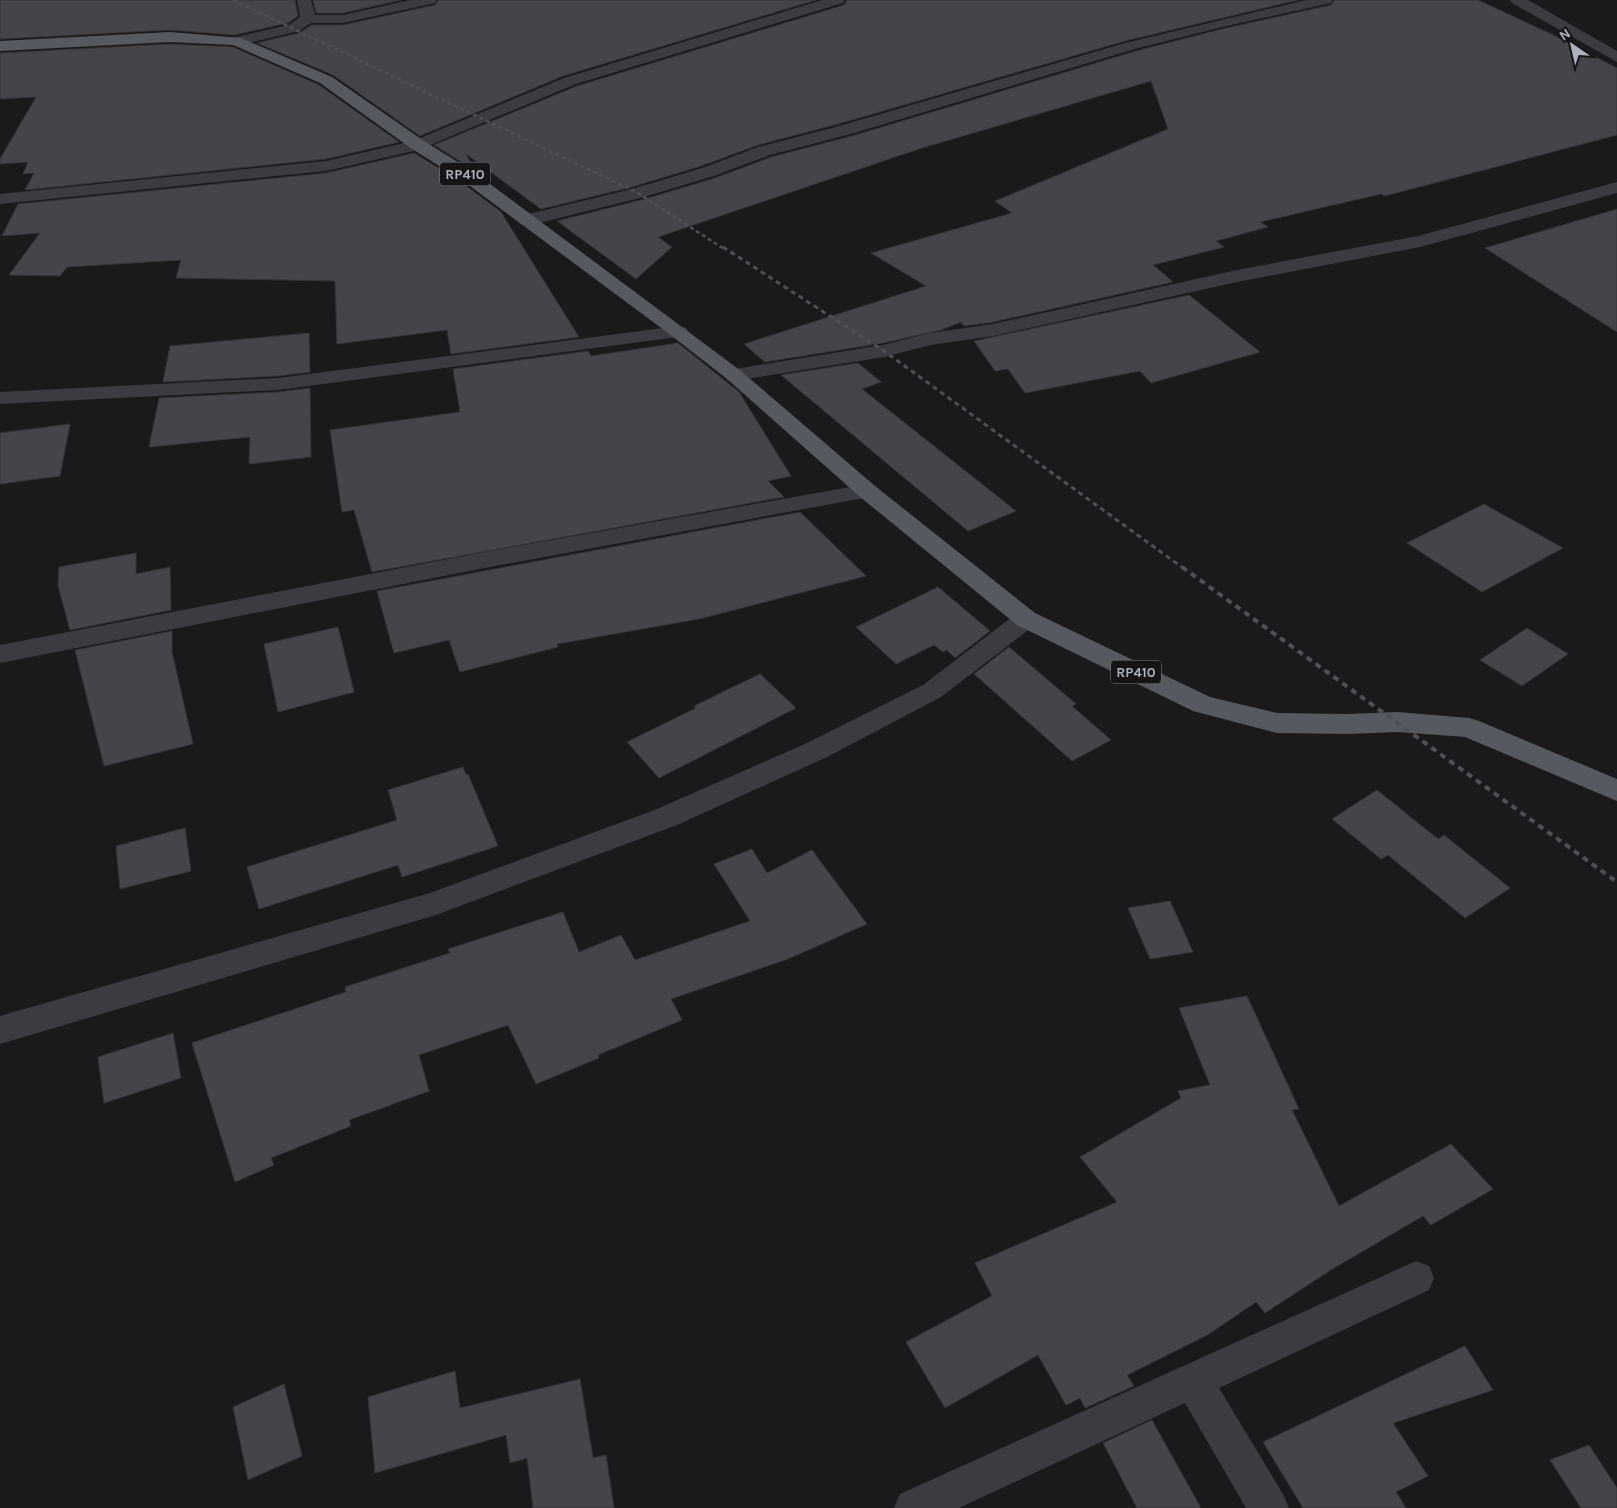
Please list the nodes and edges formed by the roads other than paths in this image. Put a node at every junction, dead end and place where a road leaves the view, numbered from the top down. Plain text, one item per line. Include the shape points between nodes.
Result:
1 (304, 0) edge
2 (430, 0) edge
3 (838, 0) edge
4 (1326, 0) edge
5 (1517, 0) edge
6 (308, 19) junction
7 (236, 41) junction
8 (0, 46) edge
9 (1617, 57) edge
10 (418, 145) junction
11 (1617, 187) edge
12 (0, 199) edge
13 (527, 220) junction
14 (679, 332) junction
15 (734, 374) junction
16 (0, 398) edge
17 (867, 491) junction
18 (1026, 619) junction
19 (0, 654) edge
20 (1617, 791) edge
21 (0, 1030) edge
22 (1416, 1278) dead end
23 (1193, 1381) junction
24 (914, 1508) edge
25 (1269, 1508) edge

1 - 6 street
2 - 6 street via 343,19
3 - 10 street via 570,81
4 - 13 street via 1130,46 764,151 638,193
5 - 9 street
6 - 7 street via 294,28
7 - 8 main road, RP410 via 170,38
7 - 10 main road, RP410 via 326,80
10 - 12 street via 326,166
10 - 13 main road, RP410 via 468,176
11 - 15 street via 1420,241 1237,276 993,330 930,338 884,351
13 - 14 main road, RP410
14 - 15 main road, RP410
14 - 16 street via 278,384
15 - 17 main road, RP410
17 - 18 main road, RP410
17 - 19 street via 490,559
18 - 20 main road, RP410 via 1202,704 1277,723 1398,722 1469,728
18 - 21 street via 932,691 817,750 667,817 436,903
22 - 23 street
23 - 24 street
23 - 25 street

